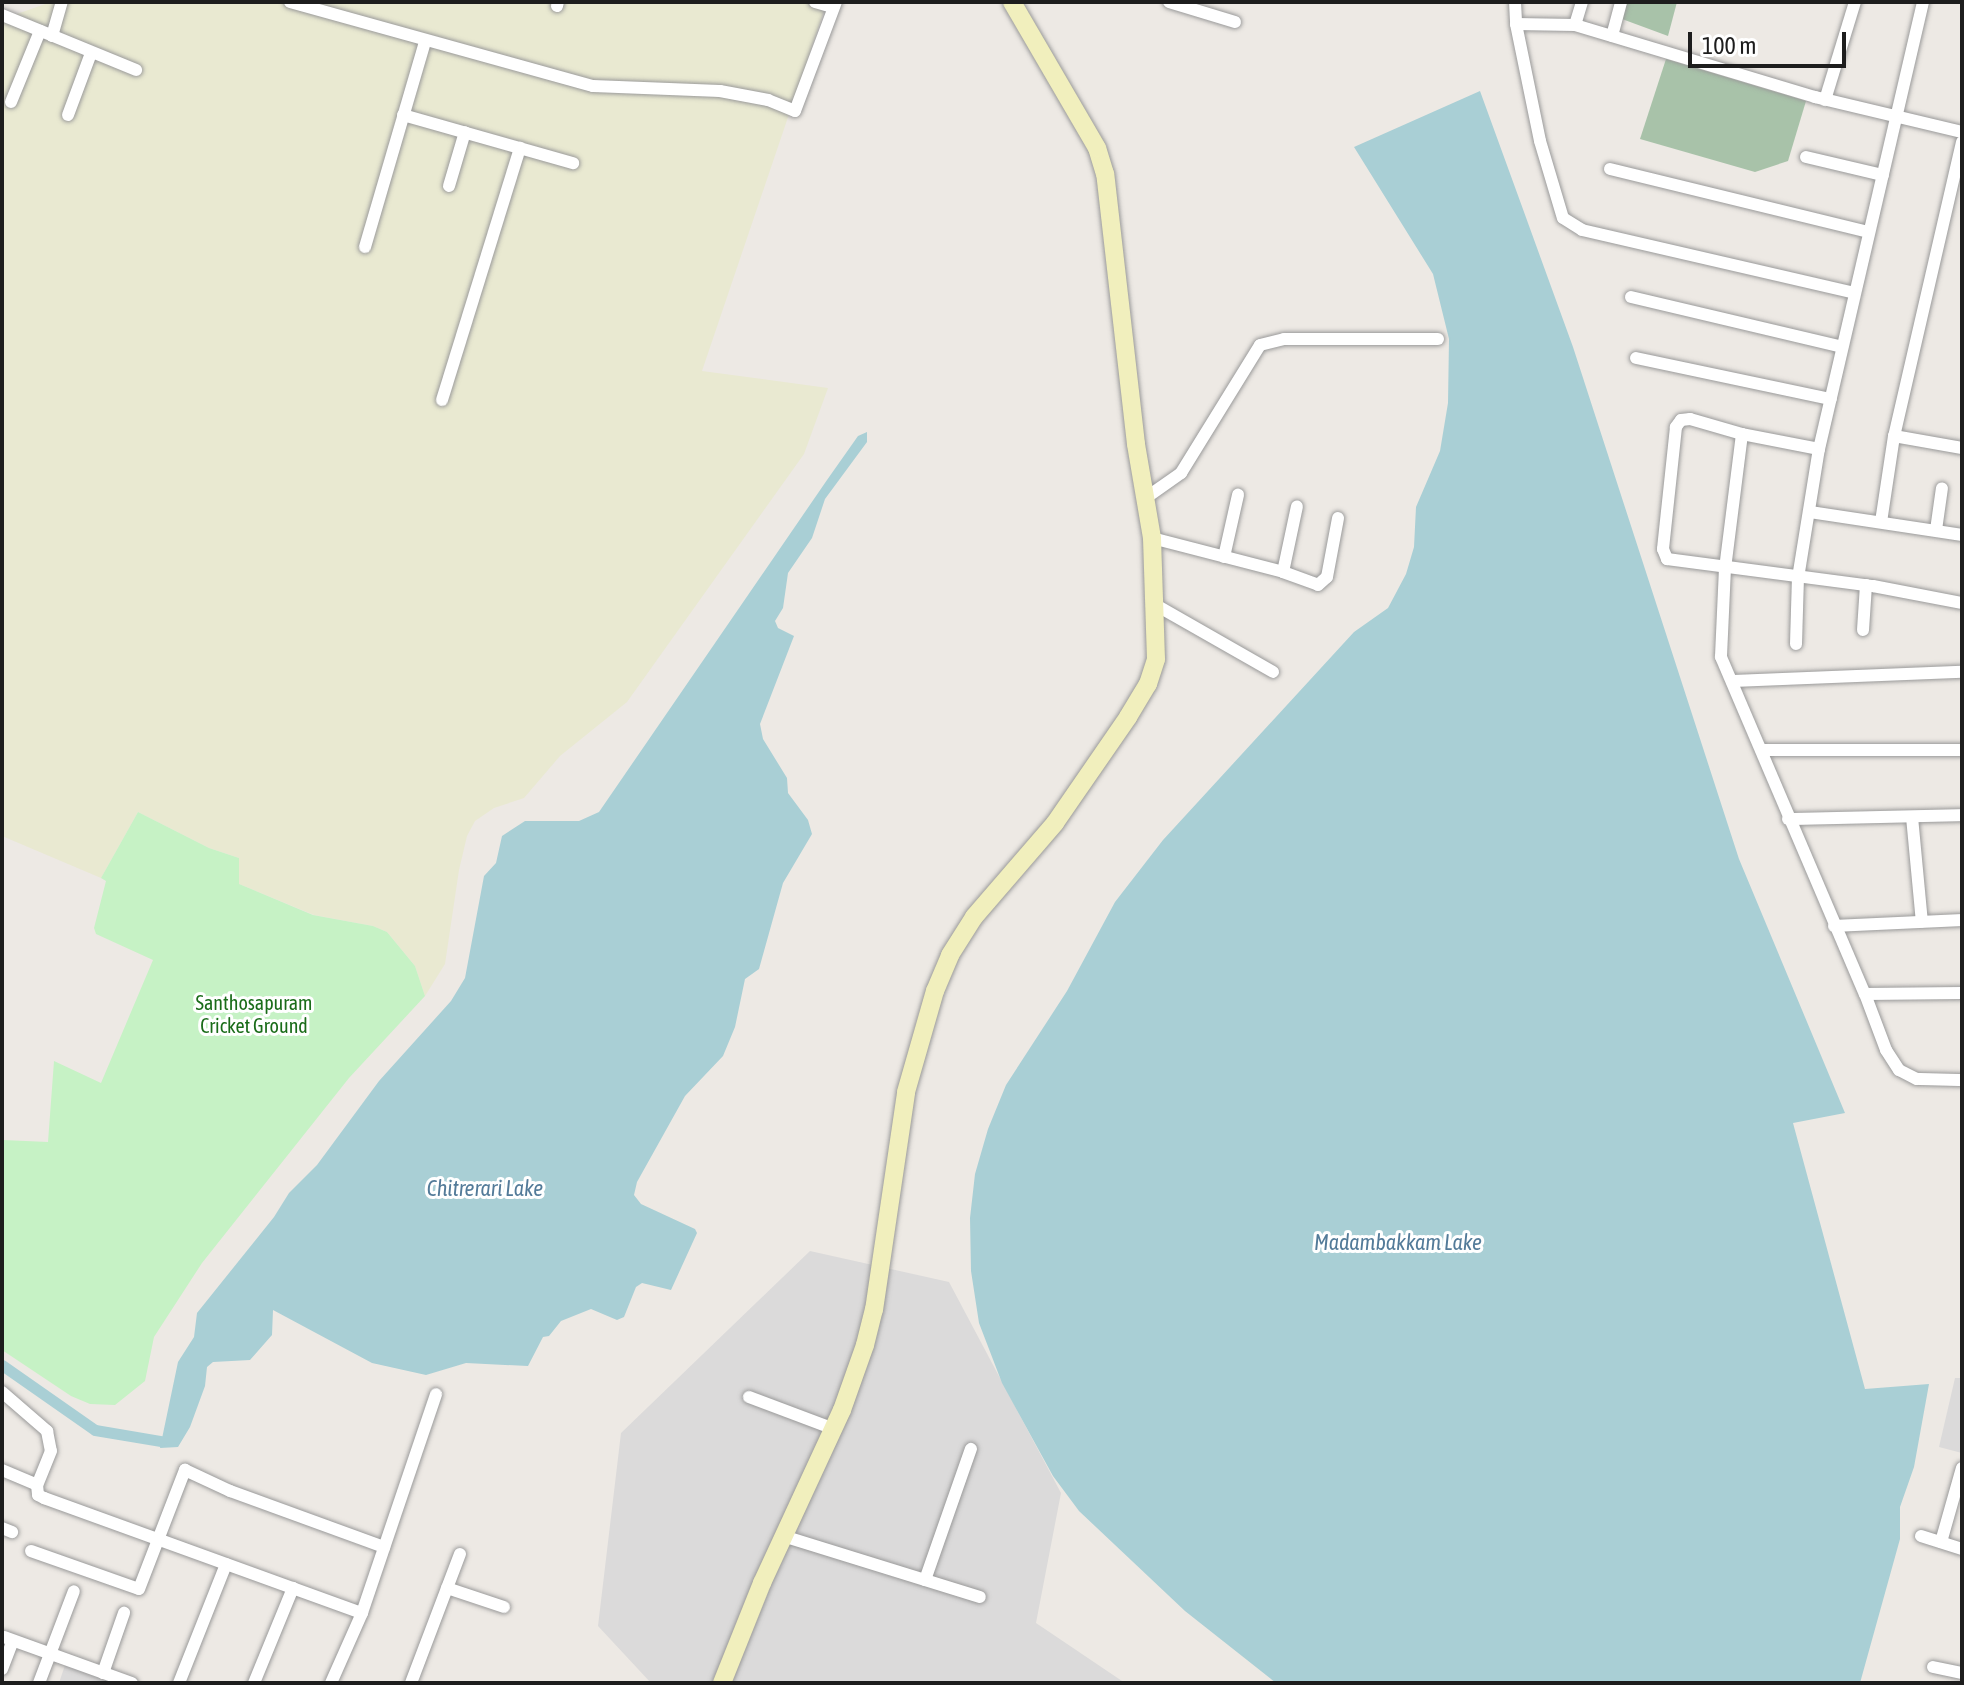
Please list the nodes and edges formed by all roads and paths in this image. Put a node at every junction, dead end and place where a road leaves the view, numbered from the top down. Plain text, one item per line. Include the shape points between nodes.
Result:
1 (62, 2) edge
2 (290, 2) edge
3 (815, 2) edge
4 (1012, 2) edge
5 (1169, 2) edge
6 (1515, 2) edge
7 (1582, 2) edge
8 (1621, 2) edge
9 (1855, 2) edge
10 (1923, 2) edge
11 (835, 5) edge
12 (2, 15) edge
13 (1235, 22) dead end
14 (1516, 24) junction
15 (1575, 25) junction
16 (46, 33) junction
17 (1612, 36) junction
18 (425, 42) junction
19 (91, 53) junction
20 (136, 70) dead end
21 (1825, 100) junction
22 (11, 102) dead end
23 (68, 115) dead end
24 (403, 115) junction
25 (1898, 119) junction
26 (465, 132) junction
27 (1962, 132) edge
28 (1962, 142) edge
29 (520, 148) junction
30 (1806, 157) dead end
31 (573, 163) dead end
32 (1610, 169) dead end
33 (1883, 175) junction
34 (449, 186) dead end
35 (1868, 232) junction
36 (365, 247) dead end
37 (1854, 293) junction
38 (1631, 297) dead end
39 (1438, 339) dead end
40 (1842, 347) junction
41 (1636, 358) dead end
42 (1831, 399) junction
43 (442, 400) dead end
44 (1742, 434) junction
45 (1894, 436) junction
46 (1962, 448) edge
47 (1819, 449) junction
48 (1942, 488) dead end
49 (1238, 495) dead end
50 (1147, 497) junction
51 (1297, 506) dead end
52 (1810, 512) junction
53 (1338, 518) dead end
54 (1881, 522) junction
55 (1936, 530) junction
56 (1962, 535) edge
57 (1152, 538) junction
58 (1224, 557) junction
59 (1725, 568) junction
60 (1283, 572) junction
61 (1798, 578) junction
62 (1866, 585) junction
63 (1962, 603) edge
64 (1154, 604) junction
65 (1863, 630) dead end
66 (1796, 644) dead end
67 (1273, 672) dead end
68 (1962, 672) edge
69 (1733, 681) junction
70 (1762, 750) junction
71 (1962, 750) edge
72 (1962, 815) edge
73 (1912, 817) junction
74 (1788, 819) junction
75 (1962, 920) edge
76 (1922, 922) junction
77 (1834, 926) junction
78 (1962, 993) edge
79 (1865, 994) junction
80 (1962, 1080) edge
81 (2, 1392) edge
82 (436, 1394) dead end
83 (749, 1397) dead end
84 (834, 1429) junction
85 (971, 1449) dead end
86 (1962, 1468) edge
87 (2, 1470) edge
88 (37, 1485) junction
89 (783, 1536) junction
90 (1921, 1536) dead end
91 (159, 1539) junction
92 (1941, 1542) junction
93 (384, 1547) junction
94 (1962, 1549) edge
95 (31, 1551) dead end
96 (460, 1554) dead end
97 (226, 1564) junction
98 (925, 1580) junction
99 (293, 1588) junction
100 (447, 1588) junction
101 (74, 1591) dead end
102 (980, 1597) dead end
103 (504, 1607) dead end
104 (124, 1613) dead end
105 (362, 1613) junction
106 (8, 1639) edge
107 (50, 1654) junction
108 (1933, 1667) dead end
109 (2, 1669) edge
110 (103, 1673) junction
111 (1962, 1673) edge
112 (39, 1683) edge
113 (132, 1683) edge
114 (179, 1683) edge
115 (254, 1683) edge
116 (331, 1683) edge
117 (411, 1683) edge
118 (722, 1683) edge

1 - 16 street
2 - 18 street
3 - 11 street
4 - 50 street via 1097,148 1105,174 1136,444
5 - 13 street
6 - 14 street
7 - 15 street
8 - 17 street
9 - 21 street
10 - 25 street
11 - 18 street via 795,111 720,91 593,86
12 - 16 street
14 - 15 street
14 - 37 street via 1540,141 1569,224
15 - 17 street
16 - 19 street
16 - 22 street
17 - 21 street
18 - 24 street
19 - 20 street
19 - 23 street
21 - 25 street
24 - 26 street
24 - 36 street
25 - 27 street
25 - 33 street
26 - 29 street
26 - 34 street
28 - 45 street
29 - 31 street
29 - 43 street
30 - 33 street
32 - 35 street
33 - 35 street
35 - 37 street
37 - 40 street
38 - 40 street
39 - 50 street via 1284,339 1260,345 1181,473
40 - 42 street
41 - 42 street
42 - 47 street
44 - 47 street
44 - 59 street
44 - 59 street via 1690,419 1676,427 1663,553 1670,561
45 - 46 street
45 - 54 street
47 - 52 street
48 - 55 street
49 - 58 street
50 - 57 street
51 - 60 street
52 - 54 street
52 - 61 street
53 - 60 street via 1323,584
54 - 55 street
55 - 56 street
57 - 58 street
57 - 64 street
58 - 60 street
59 - 61 street
59 - 69 street via 1721,657
61 - 62 street
61 - 66 street
62 - 63 street
62 - 65 street
64 - 67 street
64 - 84 street via 1157,647 1148,684 1055,823 962,934 935,991 906,1092 874,1310
68 - 69 street
69 - 70 street
70 - 71 street
70 - 74 street
72 - 73 street
73 - 74 street
73 - 76 street
74 - 77 street
75 - 76 street
76 - 77 street
77 - 79 street
78 - 79 street
79 - 80 street via 1899,1070 1917,1079
81 - 88 street via 47,1431 51,1451
82 - 93 street
83 - 84 street
84 - 89 street
85 - 98 street
86 - 92 street
87 - 88 street
88 - 91 street via 44,1498
89 - 98 street
89 - 118 street
90 - 92 street
91 - 93 street via 185,1470
91 - 95 street via 138,1589
91 - 97 street
92 - 94 street
93 - 105 street
96 - 100 street
97 - 99 street
97 - 114 street
98 - 102 street
99 - 105 street
99 - 115 street
100 - 103 street
100 - 117 street
101 - 107 street
104 - 110 street
105 - 116 street
106 - 107 street
106 - 109 street
107 - 110 street
107 - 112 street
108 - 111 street
110 - 113 street

